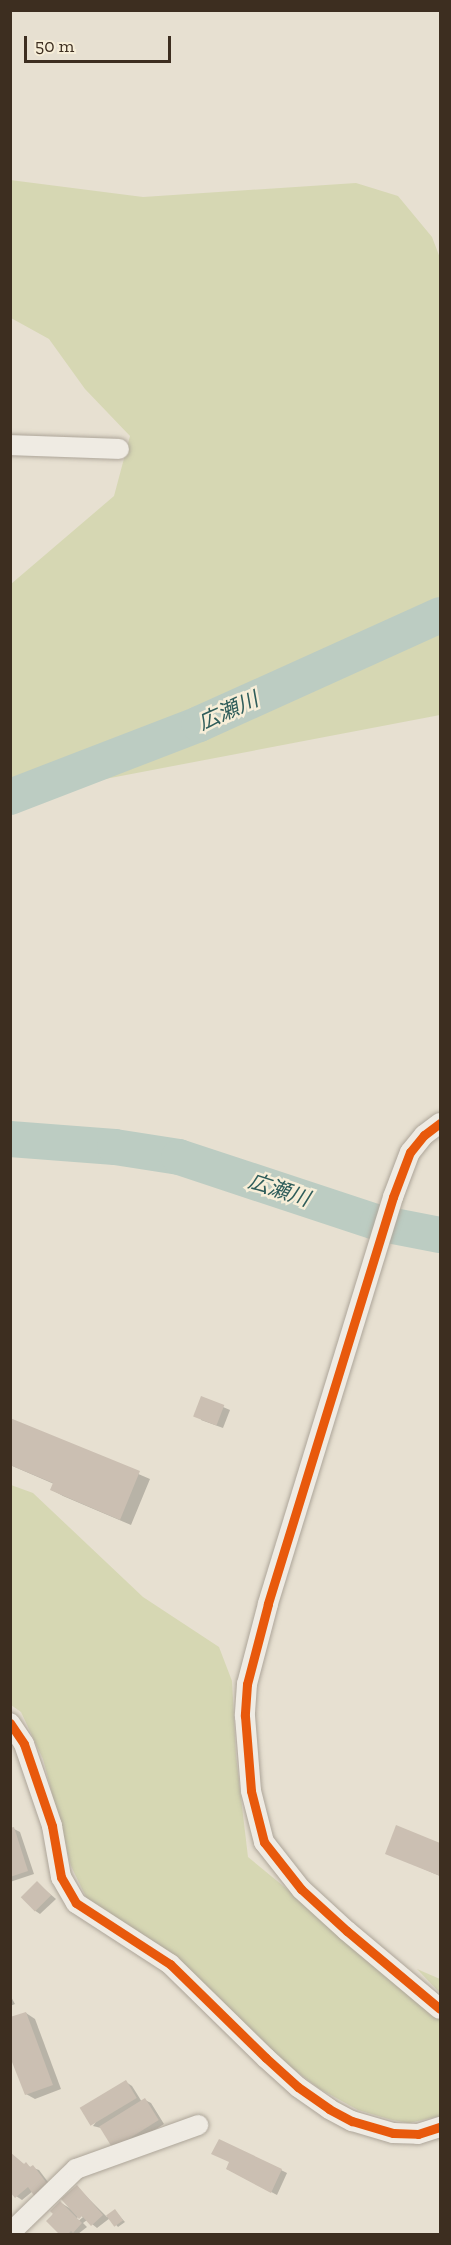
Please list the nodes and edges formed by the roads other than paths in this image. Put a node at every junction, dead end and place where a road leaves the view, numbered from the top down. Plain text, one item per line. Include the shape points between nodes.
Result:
1 (10, 445) edge
2 (119, 448) dead end
3 (441, 1123) edge
4 (10, 1723) edge
5 (441, 2009) edge
6 (198, 2125) dead end
7 (441, 2127) edge
8 (10, 2233) edge

1 - 2 street
3 - 5 street via 410,1152 393,1197 247,1684 247,1761 264,1842 301,1889
4 - 7 street via 24,1744 52,1826 61,1877 76,1903 170,1964 266,2058 329,2109 352,2121 393,2133 418,2134
6 - 8 street via 76,2169

